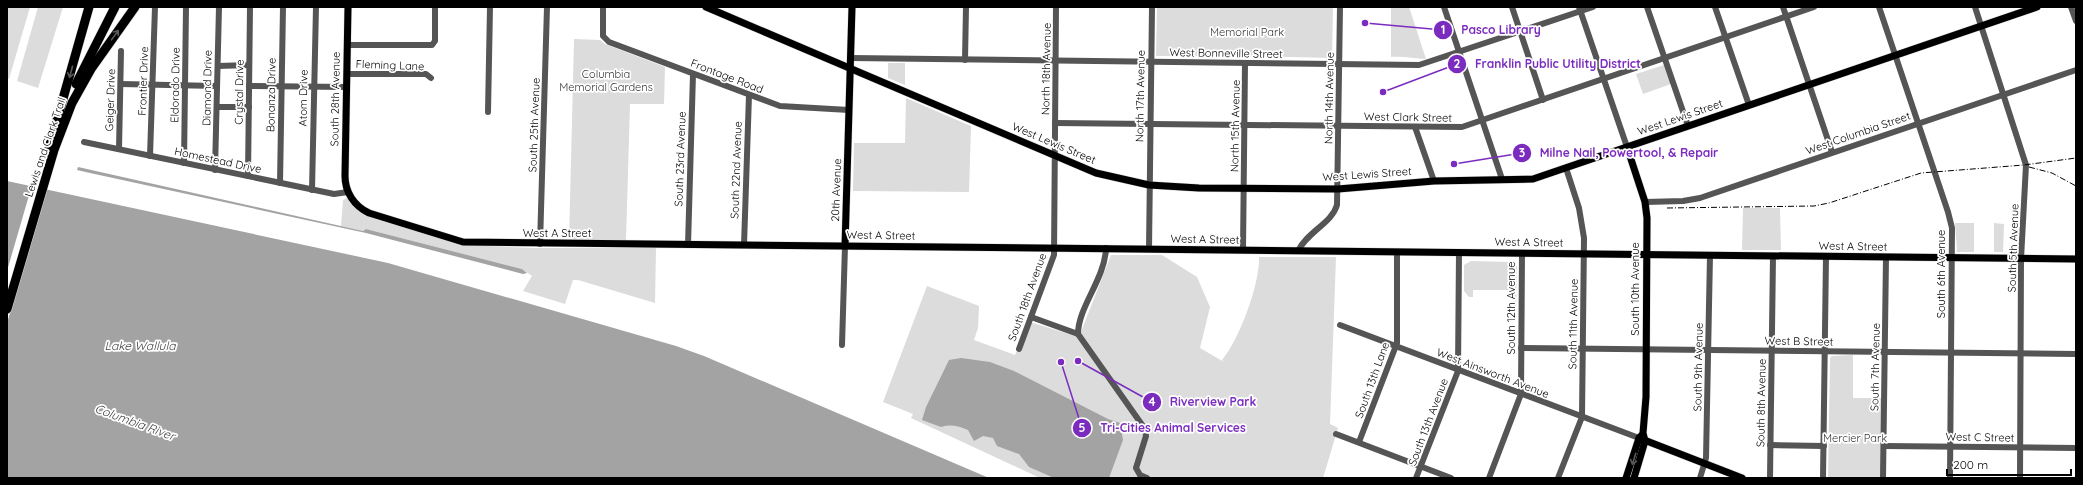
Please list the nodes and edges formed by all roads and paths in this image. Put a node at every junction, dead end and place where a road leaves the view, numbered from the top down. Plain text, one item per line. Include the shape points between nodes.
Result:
1 (90, 7) edge
2 (115, 7) edge
3 (135, 7) edge
4 (155, 7) edge
5 (186, 7) edge
6 (219, 7) edge
7 (250, 7) edge
8 (283, 7) edge
9 (316, 7) edge
10 (348, 7) edge
11 (436, 7) edge
12 (490, 7) edge
13 (547, 7) edge
14 (603, 7) edge
15 (706, 7) edge
16 (852, 7) edge
17 (966, 7) edge
18 (1056, 7) edge
19 (1152, 7) edge
20 (1340, 7) edge
21 (1444, 7) edge
22 (1512, 7) edge
23 (1593, 7) edge
24 (1647, 7) edge
25 (1715, 7) edge
26 (1782, 7) edge
27 (1814, 7) edge
28 (1879, 7) edge
29 (1975, 7) edge
30 (2037, 7) edge
31 (2071, 7) edge
32 (1580, 9) edge
33 (1786, 17) junction
34 (2076, 21) edge
35 (1981, 26) junction
36 (1520, 32) junction
37 (1726, 37) junction
38 (348, 45) junction
39 (122, 51) dead end
40 (1459, 53) junction
41 (1895, 55) junction
42 (851, 58) junction
43 (1665, 58) junction
44 (965, 60) junction
45 (1056, 61) junction
46 (1151, 62) junction
47 (1246, 63) junction
48 (1339, 64) junction
49 (249, 65) junction
50 (218, 66) junction
51 (850, 69) junction
52 (2076, 70) edge
53 (347, 74) junction
54 (693, 74) junction
55 (432, 78) dead end
56 (1604, 79) junction
57 (121, 84) junction
58 (152, 85) junction
59 (184, 85) junction
60 (1809, 85) junction
61 (217, 86) junction
62 (249, 86) junction
63 (281, 86) junction
64 (314, 86) junction
65 (347, 87) junction
66 (2004, 94) junction
67 (749, 95) junction
68 (1543, 100) junction
69 (72, 103) junction
70 (1749, 105) junction
71 (217, 107) junction
72 (249, 107) junction
73 (849, 110) junction
74 (488, 112) dead end
75 (1482, 121) junction
76 (1918, 123) junction
77 (1055, 124) junction
78 (1150, 124) junction
79 (1245, 125) junction
80 (1338, 126) junction
81 (1688, 126) junction
82 (1415, 127) junction
83 (84, 142) dead end
84 (1627, 147) junction
85 (51, 149) junction
86 (119, 149) junction
87 (1832, 152) junction
88 (150, 156) junction
89 (1055, 156) junction
90 (184, 163) junction
91 (1566, 168) junction
92 (215, 170) junction
93 (248, 176) junction
94 (1502, 180) junction
95 (1434, 181) junction
96 (280, 183) junction
97 (1149, 185) junction
98 (1244, 188) junction
99 (1338, 189) junction
100 (312, 190) junction
101 (348, 192) junction
102 (1645, 202) junction
103 (540, 244) junction
104 (688, 245) junction
105 (744, 245) junction
106 (846, 246) junction
107 (1054, 248) junction
108 (1106, 248) junction
109 (1149, 249) junction
110 (1243, 250) junction
111 (1298, 251) junction
112 (1397, 252) junction
113 (1459, 252) junction
114 (1522, 253) junction
115 (1584, 254) junction
116 (1647, 255) junction
117 (1710, 255) junction
118 (1773, 256) junction
119 (1826, 256) junction
120 (1886, 257) junction
121 (1952, 258) junction
122 (2021, 259) junction
123 (2076, 259) edge
124 (7, 289) edge
125 (7, 309) edge
126 (1031, 318) junction
127 (1340, 325) dead end
128 (1078, 334) junction
129 (842, 345) dead end
130 (1396, 347) junction
131 (1521, 348) junction
132 (1583, 348) junction
133 (1019, 349) dead end
134 (1646, 349) junction
135 (1708, 350) junction
136 (1772, 350) junction
137 (1825, 351) junction
138 (1885, 352) junction
139 (1951, 352) junction
140 (2020, 353) junction
141 (2076, 354) edge
142 (1458, 370) junction
143 (1521, 394) junction
144 (1582, 417) junction
145 (1336, 434) dead end
146 (1642, 438) junction
147 (1359, 442) junction
148 (1770, 445) junction
149 (1824, 446) junction
150 (1884, 446) junction
151 (1950, 447) junction
152 (2020, 448) junction
153 (2076, 448) edge
154 (1705, 464) junction
155 (1421, 466) junction
156 (1147, 478) edge
157 (1416, 478) edge
158 (1451, 478) edge
159 (1489, 478) edge
160 (1558, 478) edge
161 (1626, 478) edge
162 (1634, 478) edge
163 (1700, 478) edge
164 (1742, 478) edge
165 (1770, 478) edge
166 (1824, 478) edge
167 (1884, 478) edge
168 (1950, 478) edge
169 (2020, 478) edge

1 -> 85 highway, Lewis and Clark Trail
2 - 69 highway via 82,68
69 -> 3 highway, Lewis and Clark Trail via 91,69
4 - 58 street, Frontier Drive
5 - 59 street, Eldorado Drive
6 - 50 street, Diamond Drive
7 - 49 street, Crystal Drive
8 - 63 street, Bonanza Drive
9 - 64 street, Atom Drive
10 - 38 main road, South 28th Avenue
11 - 38 street via 434,44
12 - 74 street
13 - 103 street, South 25th Avenue
14 - 54 street, Frontage Road via 604,38 609,42
15 - 51 main road, West Lewis Street
16 - 42 main road, 20th Avenue
17 - 44 street
18 - 45 street, North 18th Avenue
19 - 46 street, North 17th Avenue
20 - 48 street, North 14th Avenue
21 - 40 street
22 - 36 street
23 - 32 street, West Bonneville Street
24 - 43 street
25 - 37 street
26 - 33 street
27 - 33 street, West Clark Street
28 - 41 street, South 6th Avenue
29 - 35 street, South 5th Avenue
30 - 35 main road, West Lewis Street
31 - 34 street
32 - 36 street, West Bonneville Street
32 - 56 street
33 - 37 street, West Clark Street
33 - 60 street
35 - 41 main road, West Lewis Street
35 - 66 street, South 5th Avenue
36 - 40 street, West Bonneville Street
36 - 68 street
37 - 43 street, West Clark Street
37 - 70 street
38 - 53 main road, South 28th Avenue
39 - 57 street, Geiger Drive
40 - 48 street, West Bonneville Street via 1419,65
40 - 75 street
41 - 60 main road, West Lewis Street
41 - 76 street, South 6th Avenue
42 - 44 street, West Bonneville Street
42 - 51 main road, 20th Avenue
43 - 56 street, West Clark Street
43 - 81 street
44 - 45 street, West Bonneville Street
45 - 46 street, West Bonneville Street
45 - 77 street, North 18th Avenue
46 - 47 street, West Bonneville Street
46 - 78 street, North 17th Avenue
47 - 48 street, West Bonneville Street
47 - 79 street, North 15th Avenue
48 - 80 street, North 14th Avenue
49 - 50 street
49 - 62 street, Crystal Drive
50 - 61 street, Diamond Drive
51 - 73 main road, 20th Avenue
51 - 89 main road, West Lewis Street
52 - 66 street, West Columbia Street
53 - 55 street, Fleming Lane via 426,74
53 - 65 main road, South 28th Avenue
54 - 67 street, Frontage Road
54 - 104 street, South 23rd Avenue
56 - 68 street, West Clark Street
56 - 84 street
57 - 58 street
57 - 86 street, Geiger Drive
58 - 59 street
58 - 88 street, Frontier Drive
59 - 61 street
59 - 90 street, Eldorado Drive
60 - 70 main road, West Lewis Street
60 - 87 street
61 - 71 street, Diamond Drive
62 - 63 street
62 - 72 street, Crystal Drive
63 - 64 street
63 - 96 street, Bonanza Drive
64 - 65 street
64 - 100 street, Atom Drive
65 - 101 main road, South 28th Avenue via 345,176
66 - 76 street, West Columbia Street
66 - 122 street, South 5th Avenue via 2026,165
67 - 73 street, Frontage Road via 786,107
67 - 105 street, South 22nd Avenue
68 - 75 street, West Clark Street
69 - 85 highway, Lewis and Clark Trail
70 - 81 main road, West Lewis Street
71 - 72 street
71 - 92 street, Diamond Drive
72 - 93 street, Crystal Drive
73 - 106 main road, 20th Avenue
75 - 82 street, West Clark Street via 1459,128
75 - 94 street
76 - 87 street, West Columbia Street
76 - 121 street, South 6th Avenue via 1949,214 1952,228
77 - 78 street, West Clark Street
77 - 89 street, North 18th Avenue
78 - 79 street, West Clark Street
78 - 97 street, North 17th Avenue
79 - 80 street, West Clark Street
79 - 98 street, North 15th Avenue
80 - 82 street, West Clark Street
80 - 99 street, North 14th Avenue
81 - 84 main road, West Lewis Street
82 - 95 street
83 - 86 street, Homestead Drive
84 - 91 main road, West Lewis Street
84 - 102 main road, South 10th Avenue
85 - 124 highway, Lewis and Clark Trail
85 - 125 highway, Lewis and Clark Trail
86 - 88 street, Homestead Drive
87 - 102 street, West Columbia Street via 1696,199
88 - 90 street, Homestead Drive
89 - 97 main road, West Lewis Street via 1096,173
89 - 107 street, South 18th Avenue
90 - 92 street, Homestead Drive
91 - 94 main road, West Lewis Street via 1533,179
91 - 115 street, South 11th Avenue via 1582,221
92 - 93 street, Homestead Drive
93 - 96 street, Homestead Drive
94 - 95 main road, West Lewis Street
95 - 99 main road, West Lewis Street
96 - 100 street, Homestead Drive
97 - 98 main road, West Lewis Street
97 - 109 street, North 17th Avenue
98 - 99 main road, West Lewis Street
98 - 110 street, North 15th Avenue
99 - 111 street, North 14th Avenue via 1335,210 1305,238
100 - 101 street, Homestead Drive via 334,194
101 - 103 main road, West A Street via 353,201 365,211 449,239 477,243
102 - 116 main road, South 10th Avenue
103 - 104 main road, West A Street
104 - 105 main road, West A Street
105 - 106 main road, West A Street
106 - 107 main road, West A Street
106 - 129 street, 20th Avenue
107 - 108 main road, West A Street
107 - 126 street, South 18th Avenue via 1054,255
108 - 109 main road, West A Street
108 - 128 street via 1105,260
109 - 110 main road, West A Street
110 - 111 main road, West A Street
111 - 112 main road, West A Street
112 - 113 main road, West A Street
112 - 130 street, South 13th Lane
113 - 114 main road, West A Street
113 - 142 street, South 13th Avenue
114 - 115 main road, West A Street
114 - 131 street, South 12th Avenue
115 - 116 main road, West A Street
115 - 132 street, South 11th Avenue
116 - 117 main road, West A Street
116 - 134 main road, South 10th Avenue
117 - 118 main road, West A Street
117 - 135 street, South 9th Avenue
118 - 119 main road, West A Street
118 - 136 street, South 8th Avenue
119 - 120 main road, West A Street
119 - 137 street
120 - 121 main road, West A Street
120 - 138 street, South 7th Avenue
121 - 122 main road, West A Street
121 - 139 street, South 6th Avenue
122 - 123 main road, West A Street
122 - 140 street, South 5th Avenue
126 - 128 street
126 - 133 street, South 18th Avenue
127 - 130 street, West Ainsworth Avenue
128 - 156 street via 1145,429 1146,436 1136,468 1140,475
130 - 142 street, West Ainsworth Avenue
130 - 147 street, South 13th Lane
131 - 132 street, West B Street
131 - 143 street, South 12th Avenue
132 - 134 street, West B Street
132 - 144 street, South 11th Avenue
134 - 135 street, West B Street
134 - 146 main road, South 10th Avenue
135 - 136 street, West B Street
135 - 154 street, South 9th Avenue
136 - 137 street, West B Street
136 - 148 street, South 8th Avenue
137 - 138 street, West B Street
137 - 149 street
138 - 139 street, West B Street
138 - 150 street, South 7th Avenue
139 - 140 street, West B Street
139 - 151 street, South 6th Avenue
140 - 141 street, West B Street
140 - 152 street, South 5th Avenue
142 - 143 street, West Ainsworth Avenue
142 - 155 street, South 13th Avenue
143 - 144 street, West Ainsworth Avenue
143 - 159 street, South 12th Avenue
144 - 146 street, West Ainsworth Avenue
144 - 160 street, South 11th Avenue
145 - 147 street
146 - 154 main road
146 -> 161 main road, South 10th Avenue
146 - 162 main road, South 10th Avenue
147 - 155 street
148 - 149 street
148 - 165 street, South 8th Avenue
149 - 166 street
150 - 151 street, West C Street
150 - 167 street, South 7th Avenue
151 - 152 street, West C Street
151 - 168 street, South 6th Avenue
152 - 153 street, West C Street
152 - 169 street, South 5th Avenue
154 - 163 street, South 9th Avenue
154 - 164 main road
155 - 157 street, South 13th Avenue
155 - 158 street

